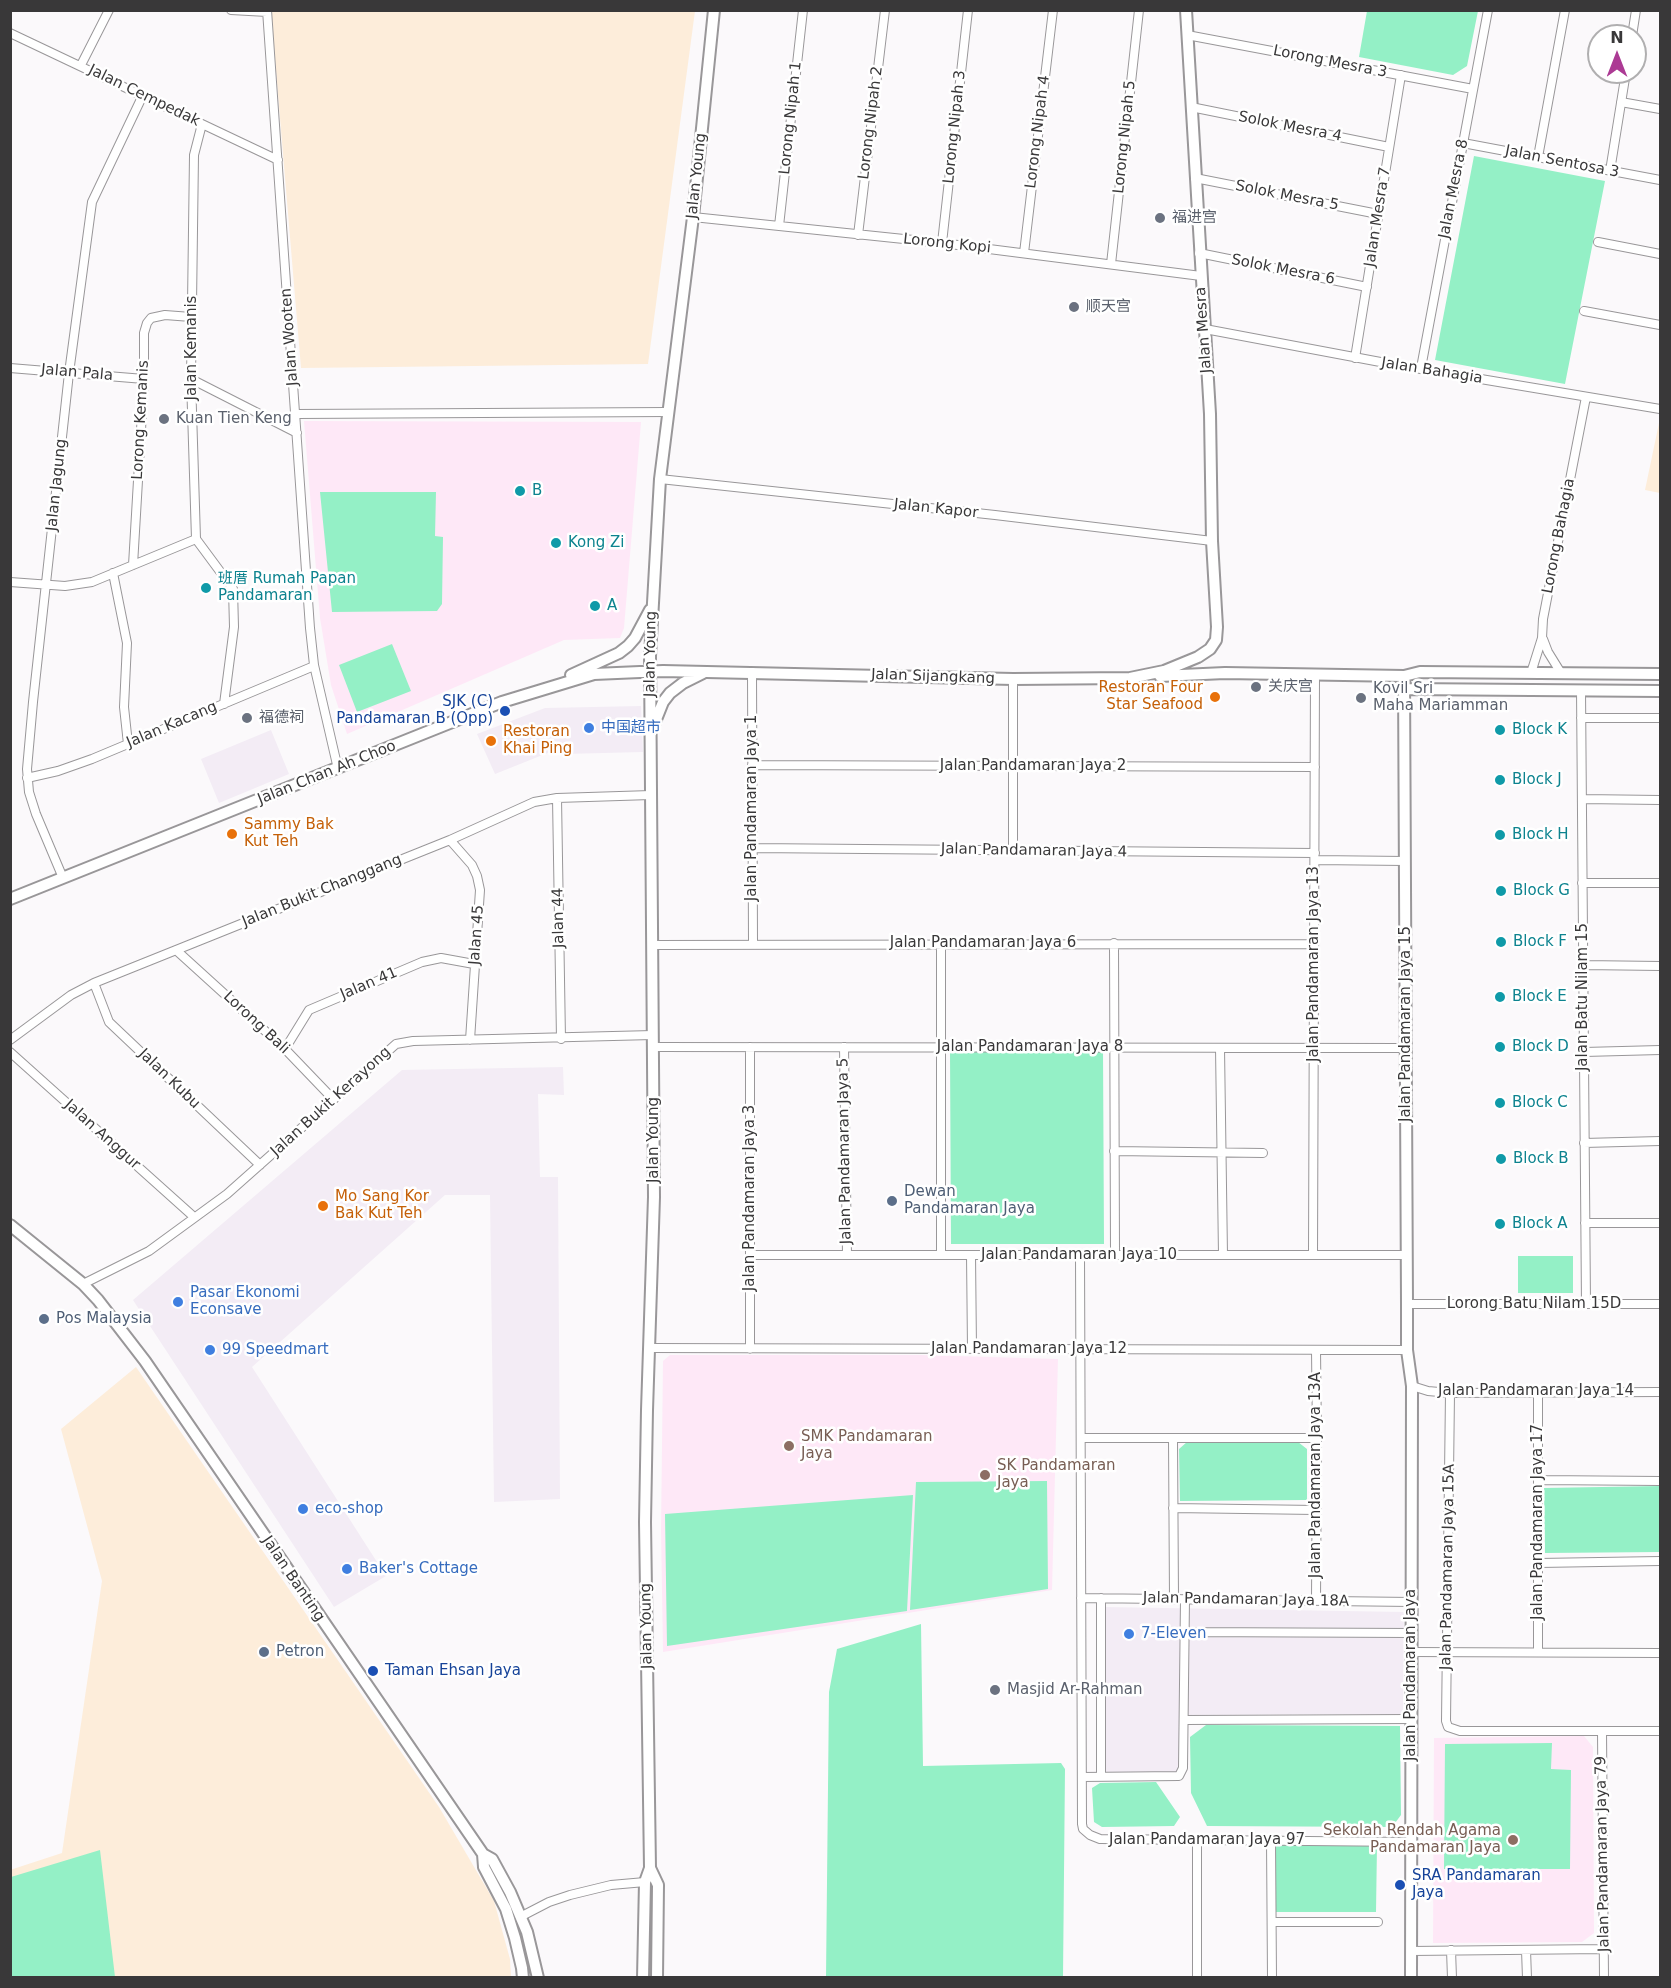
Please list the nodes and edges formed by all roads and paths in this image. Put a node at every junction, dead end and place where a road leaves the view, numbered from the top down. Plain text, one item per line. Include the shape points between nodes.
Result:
1 (109, 10) edge
2 (231, 10) edge
3 (714, 10) edge
4 (803, 10) edge
5 (885, 10) edge
6 (968, 10) edge
7 (1053, 10) edge
8 (1139, 10) edge
9 (1186, 10) edge
10 (1488, 10) edge
11 (1565, 10) edge
12 (267, 11) edge
13 (10, 33) edge
14 (1187, 35) junction
15 (81, 65) junction
16 (1401, 75) junction
17 (1624, 84) edge
18 (1473, 89) junction
19 (142, 96) junction
20 (1621, 102) junction
21 (1191, 107) junction
22 (1660, 109) edge
23 (202, 124) junction
24 (1463, 143) junction
25 (1389, 147) junction
26 (1538, 157) junction
27 (278, 160) junction
28 (1610, 171) junction
29 (1195, 178) junction
30 (1660, 180) edge
31 (1378, 214) junction
32 (693, 217) junction
33 (779, 226) junction
34 (858, 235) junction
35 (1598, 242) dead end
36 (942, 243) junction
37 (1024, 253) junction
38 (1199, 253) junction
39 (1660, 254) edge
40 (1111, 264) junction
41 (1201, 276) junction
42 (1366, 287) junction
43 (1584, 311) dead end
44 (191, 317) junction
45 (1660, 326) edge
46 (1205, 329) junction
47 (1355, 358) junction
48 (10, 368) edge
49 (1420, 368) junction
50 (69, 373) junction
51 (144, 379) junction
52 (191, 379) junction
53 (1586, 397) junction
54 (1660, 409) edge
55 (668, 412) junction
56 (296, 414) junction
57 (297, 433) junction
58 (660, 479) junction
59 (196, 539) junction
60 (1212, 541) junction
61 (133, 565) junction
62 (113, 573) junction
63 (10, 582) edge
64 (46, 586) junction
65 (652, 607) junction
66 (1542, 638) junction
67 (1210, 649) joint
68 (314, 666) junction
69 (650, 671) junction
70 (706, 672) junction
71 (752, 672) junction
72 (1531, 673) junction
73 (1315, 674) junction
74 (1561, 674) junction
75 (1660, 674) edge
76 (1144, 676) junction
77 (1404, 676) junction
78 (1013, 679) junction
79 (542, 689) junction
80 (1404, 689) junction
81 (1581, 690) junction
82 (1660, 692) edge
83 (224, 704) junction
84 (1581, 718) junction
85 (1660, 718) edge
86 (650, 739) junction
87 (128, 744) junction
88 (752, 765) junction
89 (1013, 766) junction
90 (1315, 767) junction
91 (338, 769) junction
92 (27, 778) junction
93 (651, 795) junction
94 (556, 798) junction
95 (1582, 799) junction
96 (1660, 800) edge
97 (450, 840) junction
98 (753, 848) junction
99 (1013, 850) junction
100 (1314, 857) junction
101 (1405, 861) junction
102 (63, 878) junction
103 (1582, 883) junction
104 (1660, 883) edge
105 (10, 899) edge
106 (753, 943) junction
107 (941, 943) junction
108 (1114, 944) junction
109 (1314, 944) junction
110 (652, 945) junction
111 (176, 950) junction
112 (474, 964) junction
113 (1583, 965) junction
114 (1660, 966) edge
115 (94, 983) junction
116 (561, 1039) junction
117 (10, 1040) edge
118 (470, 1040) junction
119 (653, 1041) junction
120 (750, 1047) junction
121 (844, 1047) junction
122 (941, 1047) junction
123 (1114, 1047) junction
124 (1220, 1048) junction
125 (1314, 1048) junction
126 (1406, 1048) junction
127 (285, 1049) junction
128 (1660, 1050) edge
129 (10, 1052) edge
130 (1584, 1052) junction
131 (333, 1099) junction
132 (1660, 1141) edge
133 (1584, 1143) junction
134 (1114, 1151) junction
135 (1222, 1152) junction
136 (1263, 1153) dead end
137 (260, 1165) junction
138 (194, 1217) junction
139 (1585, 1223) junction
140 (1660, 1223) edge
141 (10, 1225) edge
142 (750, 1255) junction
143 (847, 1255) junction
144 (941, 1255) junction
145 (970, 1255) junction
146 (1080, 1255) junction
147 (1115, 1255) junction
148 (1224, 1255) junction
149 (1313, 1255) junction
150 (1407, 1255) junction
151 (83, 1284) junction
152 (1407, 1304) junction
153 (1586, 1304) junction
154 (1660, 1304) edge
155 (650, 1348) junction
156 (750, 1349) junction
157 (972, 1349) junction
158 (1081, 1349) junction
159 (1316, 1350) junction
160 (1407, 1350) junction
161 (1411, 1373) joint
162 (1412, 1386) junction
163 (1538, 1392) junction
164 (1660, 1392) edge
165 (1450, 1393) junction
166 (1081, 1438) junction
167 (1317, 1438) junction
168 (1173, 1439) junction
169 (1539, 1480) junction
170 (1660, 1481) edge
171 (1173, 1508) junction
172 (1316, 1510) junction
173 (1660, 1561) edge
174 (1539, 1563) junction
175 (1081, 1598) junction
176 (1101, 1598) junction
177 (1174, 1599) junction
178 (1185, 1599) junction
179 (1316, 1600) junction
180 (1412, 1602) junction
181 (1185, 1632) junction
182 (1411, 1633) junction
183 (1411, 1652) junction
184 (1447, 1652) junction
185 (1538, 1653) junction
186 (1660, 1653) edge
187 (1411, 1719) junction
188 (1184, 1720) junction
189 (1602, 1731) junction
190 (1660, 1731) edge
191 (1082, 1777) junction
192 (1101, 1777) junction
193 (1197, 1840) junction
194 (1271, 1840) junction
195 (1411, 1842) junction
196 (483, 1854) junction
197 (650, 1868) junction
198 (645, 1882) junction
199 (520, 1917) junction
200 (1272, 1922) junction
201 (1378, 1922) dead end
202 (1604, 1949) junction
203 (1451, 1950) junction
204 (1526, 1950) junction
205 (1411, 1951) junction
206 (523, 1974) edge
207 (538, 1976) edge
208 (643, 1977) edge
209 (657, 1977) edge
210 (1197, 1977) edge
211 (1272, 1977) edge
212 (1410, 1977) edge
213 (1452, 1977) edge
214 (1527, 1977) edge
215 (1604, 1977) edge

1 - 15 street
2 - 12 street
3 - 32 main road, Jalan Young
4 - 33 street, Lorong Nipah 1
5 - 34 street, Lorong Nipah 2
6 - 36 street, Lorong Nipah 3
7 - 37 street, Lorong Nipah 4
8 - 40 street, Lorong Nipah 5
9 - 14 main road, Jalan Mesra
10 - 18 street, Jalan Mesra 8
11 - 26 street
12 - 27 street, Jalan Wooten
13 - 15 street, Jalan Cempedak
14 - 16 street, Lorong Mesra 3
14 - 21 main road, Jalan Mesra
15 - 19 street, Jalan Cempedak
16 - 18 street, Lorong Mesra 3
16 - 25 street, Jalan Mesra 7
17 - 20 street
18 - 24 street, Jalan Mesra 8
19 - 23 street, Jalan Cempedak
19 - 50 street, Jalan Jagung via 92,202
20 - 22 street
20 - 28 street
21 - 25 street, Solok Mesra 4
21 - 29 main road, Jalan Mesra
23 - 27 street, Jalan Cempedak
23 - 44 street, Jalan Kemanis via 194,155
24 - 26 street, Jalan Sentosa 3
24 - 49 street, Jalan Mesra 8
25 - 31 street, Jalan Mesra 7
26 - 28 street, Jalan Sentosa 3
27 - 56 street, Jalan Wooten
28 - 30 street, Jalan Sentosa 3
29 - 31 street, Solok Mesra 5
29 - 38 main road, Jalan Mesra
31 - 42 street, Jalan Mesra 7
32 - 33 street, Lorong Kopi
32 - 55 main road, Jalan Young
33 - 34 street, Lorong Kopi
34 - 36 street, Lorong Kopi
35 - 39 street
36 - 37 street, Lorong Kopi
37 - 40 street, Lorong Kopi
38 - 41 main road, Jalan Mesra
38 - 42 street, Solok Mesra 6
40 - 41 street, Lorong Kopi
41 - 46 main road, Jalan Mesra
42 - 47 street, Jalan Mesra 7
43 - 45 street
44 - 51 street, Lorong Kemanis via 165,315 147,322
44 - 52 street, Jalan Kemanis
46 - 47 street, Jalan Bahagia
46 - 60 main road, Jalan Mesra
47 - 49 street, Jalan Bahagia
48 - 50 street, Jalan Pala
49 - 53 street, Jalan Bahagia
50 - 51 street, Jalan Pala
50 - 64 street, Jalan Jagung
51 - 61 street, Lorong Kemanis
52 - 57 street
52 - 59 street, Jalan Kemanis
53 - 54 street, Jalan Bahagia
53 - 66 street, Lorong Bahagia
55 - 56 street
55 - 58 main road, Jalan Young
56 - 57 street, Jalan Wooten
57 - 68 street, Jalan Wooten
58 - 60 street, Jalan Kapor
58 - 65 main road, Jalan Young
59 - 61 street
59 - 83 street via 233,589 234,627
60 - 67 main road, Jalan Mesra via 1217,627
61 - 62 street
62 - 64 street via 77,585
62 - 87 street via 127,643 124,707
63 - 64 street
64 - 92 street, Jalan Jagung
65 - 69 main road, Jalan Young
65 - 79 main road via 635,638 619,653
66 - 72 street, Lorong Bahagia
66 - 74 street
67 - 76 main road, Jalan Sijangkang
68 - 83 street, Jalan Kacang
68 - 91 street, Jalan Wooten
69 - 70 main road, Jalan Sijangkang
69 - 79 main road, Jalan Chan Ah Choo via 594,674
69 - 86 main road, Jalan Young
70 - 71 main road, Jalan Sijangkang
70 - 86 main road via 670,693 656,717
71 - 78 main road, Jalan Sijangkang
71 - 88 street, Jalan Pandamaran Jaya 1
72 - 74 main road
72 - 77 main road via 1420,672
73 - 76 main road
73 - 77 main road
73 - 90 street, Jalan Pandamaran Jaya 13
74 - 75 main road
76 - 78 main road, Jalan Sijangkang
77 - 80 main road, Jalan Pandamaran Jaya 15
78 - 89 street
79 - 91 main road, Jalan Chan Ah Choo
80 - 81 main road
80 - 101 main road, Jalan Pandamaran Jaya 15
81 - 82 main road
81 - 84 street, Jalan Batu Nilam 15
83 - 87 street, Jalan Kacang
84 - 85 street
84 - 95 street, Jalan Batu Nilam 15
86 - 93 main road, Jalan Young
87 - 92 street, Jalan Kacang via 58,771
88 - 89 street, Jalan Pandamaran Jaya 2
88 - 98 street, Jalan Pandamaran Jaya 1
89 - 90 street, Jalan Pandamaran Jaya 2
89 - 99 street
90 - 100 street, Jalan Pandamaran Jaya 13
91 - 102 main road, Jalan Chan Ah Choo
92 - 102 street, Jalan Jagung via 36,814
93 - 94 street, Jalan Bukit Changgang
93 - 110 main road, Jalan Young
94 - 97 street, Jalan Bukit Changgang via 534,802
94 - 116 street, Jalan 44
95 - 96 street
95 - 103 street, Jalan Batu Nilam 15
97 - 111 street, Jalan Bukit Changgang
97 - 112 street, Jalan 45 via 471,865 480,890
98 - 99 street, Jalan Pandamaran Jaya 4
98 - 106 street, Jalan Pandamaran Jaya 1
99 - 100 street, Jalan Pandamaran Jaya 4
100 - 101 street, Jalan Pandamaran Jaya 4
100 - 109 street, Jalan Pandamaran Jaya 13
101 - 126 main road, Jalan Pandamaran Jaya 15
102 - 105 main road, Jalan Chan Ah Choo
103 - 104 street
103 - 113 street, Jalan Batu Nilam 15
106 - 107 street, Jalan Pandamaran Jaya 6
106 - 110 street, Jalan Pandamaran Jaya 6
107 - 108 street, Jalan Pandamaran Jaya 6
107 - 122 street
108 - 109 street, Jalan Pandamaran Jaya 6
108 - 123 street
109 - 125 street, Jalan Pandamaran Jaya 13
110 - 119 main road, Jalan Young
111 - 115 street, Jalan Bukit Changgang
111 - 127 street, Lorong Bali
112 - 118 street, Jalan 45
112 - 127 street, Jalan 41 via 441,958 422,962 309,1010
113 - 114 street
113 - 130 street, Jalan Batu Nilam 15
115 - 117 street, Jalan Bukit Changgang
115 - 137 street, Jalan Kubu via 109,1022
116 - 118 street, Jalan Bukit Kerayong
116 - 119 street, Jalan Bukit Kerayong
118 - 131 street, Jalan Bukit Kerayong via 396,1044
119 - 120 street, Jalan Pandamaran Jaya 8
119 - 155 main road, Jalan Young
120 - 121 street, Jalan Pandamaran Jaya 8
120 - 142 street, Jalan Pandamaran Jaya 3
121 - 122 street, Jalan Pandamaran Jaya 8
121 - 143 street, Jalan Pandamaran Jaya 5
122 - 123 street, Jalan Pandamaran Jaya 8
122 - 144 street
123 - 124 street, Jalan Pandamaran Jaya 8
123 - 134 street
124 - 125 street, Jalan Pandamaran Jaya 8
124 - 135 street
125 - 126 street, Jalan Pandamaran Jaya 8
125 - 149 street, Jalan Pandamaran Jaya 13
126 - 150 main road, Jalan Pandamaran Jaya 15
127 - 131 street, Lorong Bali
128 - 130 street
129 - 138 street, Jalan Anggur
130 - 133 street, Jalan Batu Nilam 15
131 - 137 street, Jalan Bukit Kerayong
132 - 133 street
133 - 139 street, Jalan Batu Nilam 15
134 - 135 street
134 - 147 street
135 - 136 street
135 - 148 street
137 - 138 street, Jalan Bukit Kerayong
138 - 151 street, Jalan Bukit Kerayong via 148,1251
139 - 140 street
139 - 153 street, Jalan Batu Nilam 15
141 - 151 main road, Jalan Banting
142 - 143 street, Jalan Pandamaran Jaya 10
142 - 156 street, Jalan Pandamaran Jaya 3
143 - 144 street, Jalan Pandamaran Jaya 10
144 - 145 street, Jalan Pandamaran Jaya 10
145 - 146 street, Jalan Pandamaran Jaya 10
145 - 157 street
146 - 147 street, Jalan Pandamaran Jaya 10
146 - 158 street
147 - 148 street, Jalan Pandamaran Jaya 10
148 - 149 street, Jalan Pandamaran Jaya 10
149 - 150 street, Jalan Pandamaran Jaya 10
150 - 152 main road, Jalan Pandamaran Jaya 15
151 - 196 main road, Jalan Banting via 145,1361
152 - 153 street, Lorong Batu Nilam 15D
152 - 160 main road, Jalan Pandamaran Jaya 15
153 - 154 street, Lorong Batu Nilam 15D
155 - 156 street, Jalan Pandamaran Jaya 12
155 - 197 main road, Jalan Young via 645,1522
156 - 157 street, Jalan Pandamaran Jaya 12
157 - 158 street, Jalan Pandamaran Jaya 12
158 - 159 street, Jalan Pandamaran Jaya 12
158 - 166 street
159 - 160 street, Jalan Pandamaran Jaya 12
159 - 167 street, Jalan Pandamaran Jaya 13A
160 - 161 main road, Jalan Pandamaran Jaya 15
161 - 162 main road, Jalan Pandamaran Jaya
162 - 165 street, Jalan Pandamaran Jaya 14
162 - 180 main road, Jalan Pandamaran Jaya
163 - 164 street, Jalan Pandamaran Jaya 14
163 - 165 street, Jalan Pandamaran Jaya 14
163 - 169 street, Jalan Pandamaran Jaya 17
165 - 184 street, Jalan Pandamaran Jaya 15A
166 - 168 street
166 - 175 street
167 - 168 street
167 - 172 street, Jalan Pandamaran Jaya 13A
168 - 171 street
169 - 170 street
169 - 174 street, Jalan Pandamaran Jaya 17
171 - 172 street
171 - 177 street
172 - 179 street, Jalan Pandamaran Jaya 13A
173 - 174 street
174 - 185 street, Jalan Pandamaran Jaya 17
175 - 176 street, Jalan Pandamaran Jaya 18A
175 - 191 street
176 - 177 street, Jalan Pandamaran Jaya 18A
176 - 192 street
177 - 178 street, Jalan Pandamaran Jaya 18A
178 - 179 street, Jalan Pandamaran Jaya 18A
178 - 181 street
179 - 180 street, Jalan Pandamaran Jaya 18A
180 - 182 main road, Jalan Pandamaran Jaya
181 - 182 street
181 - 188 street
182 - 183 main road, Jalan Pandamaran Jaya
183 - 184 street
183 - 187 main road, Jalan Pandamaran Jaya
184 - 185 street
184 - 189 street, Jalan Pandamaran Jaya 15A via 1448,1727 1460,1731
185 - 186 street
187 - 188 street
187 - 195 main road, Jalan Pandamaran Jaya
188 - 192 street via 1184,1768 1179,1776
189 - 190 street
189 - 202 street, Jalan Pandamaran Jaya 79
191 - 192 street
191 - 193 street, Jalan Pandamaran Jaya 97 via 1082,1824 1090,1835 1100,1839
193 - 194 street, Jalan Pandamaran Jaya 97
193 - 210 street
194 - 195 street, Jalan Pandamaran Jaya 97
194 - 200 street
195 - 205 main road, Jalan Pandamaran Jaya
196 - 199 main road, Jalan Banting via 492,1859
196 - 206 main road via 484,1867 506,1909
197 - 198 main road, Jalan Young
197 - 209 main road, Jalan Young via 658,1885
198 - 199 street via 611,1884 570,1895
198 - 208 main road, Jalan Young
199 - 207 main road, Jalan Banting
200 - 201 street
200 - 211 street
202 - 204 street
202 - 215 street, Jalan Pandamaran Jaya 79
203 - 204 street
203 - 205 street
203 - 213 street
204 - 214 street
205 - 212 main road, Jalan Pandamaran Jaya

